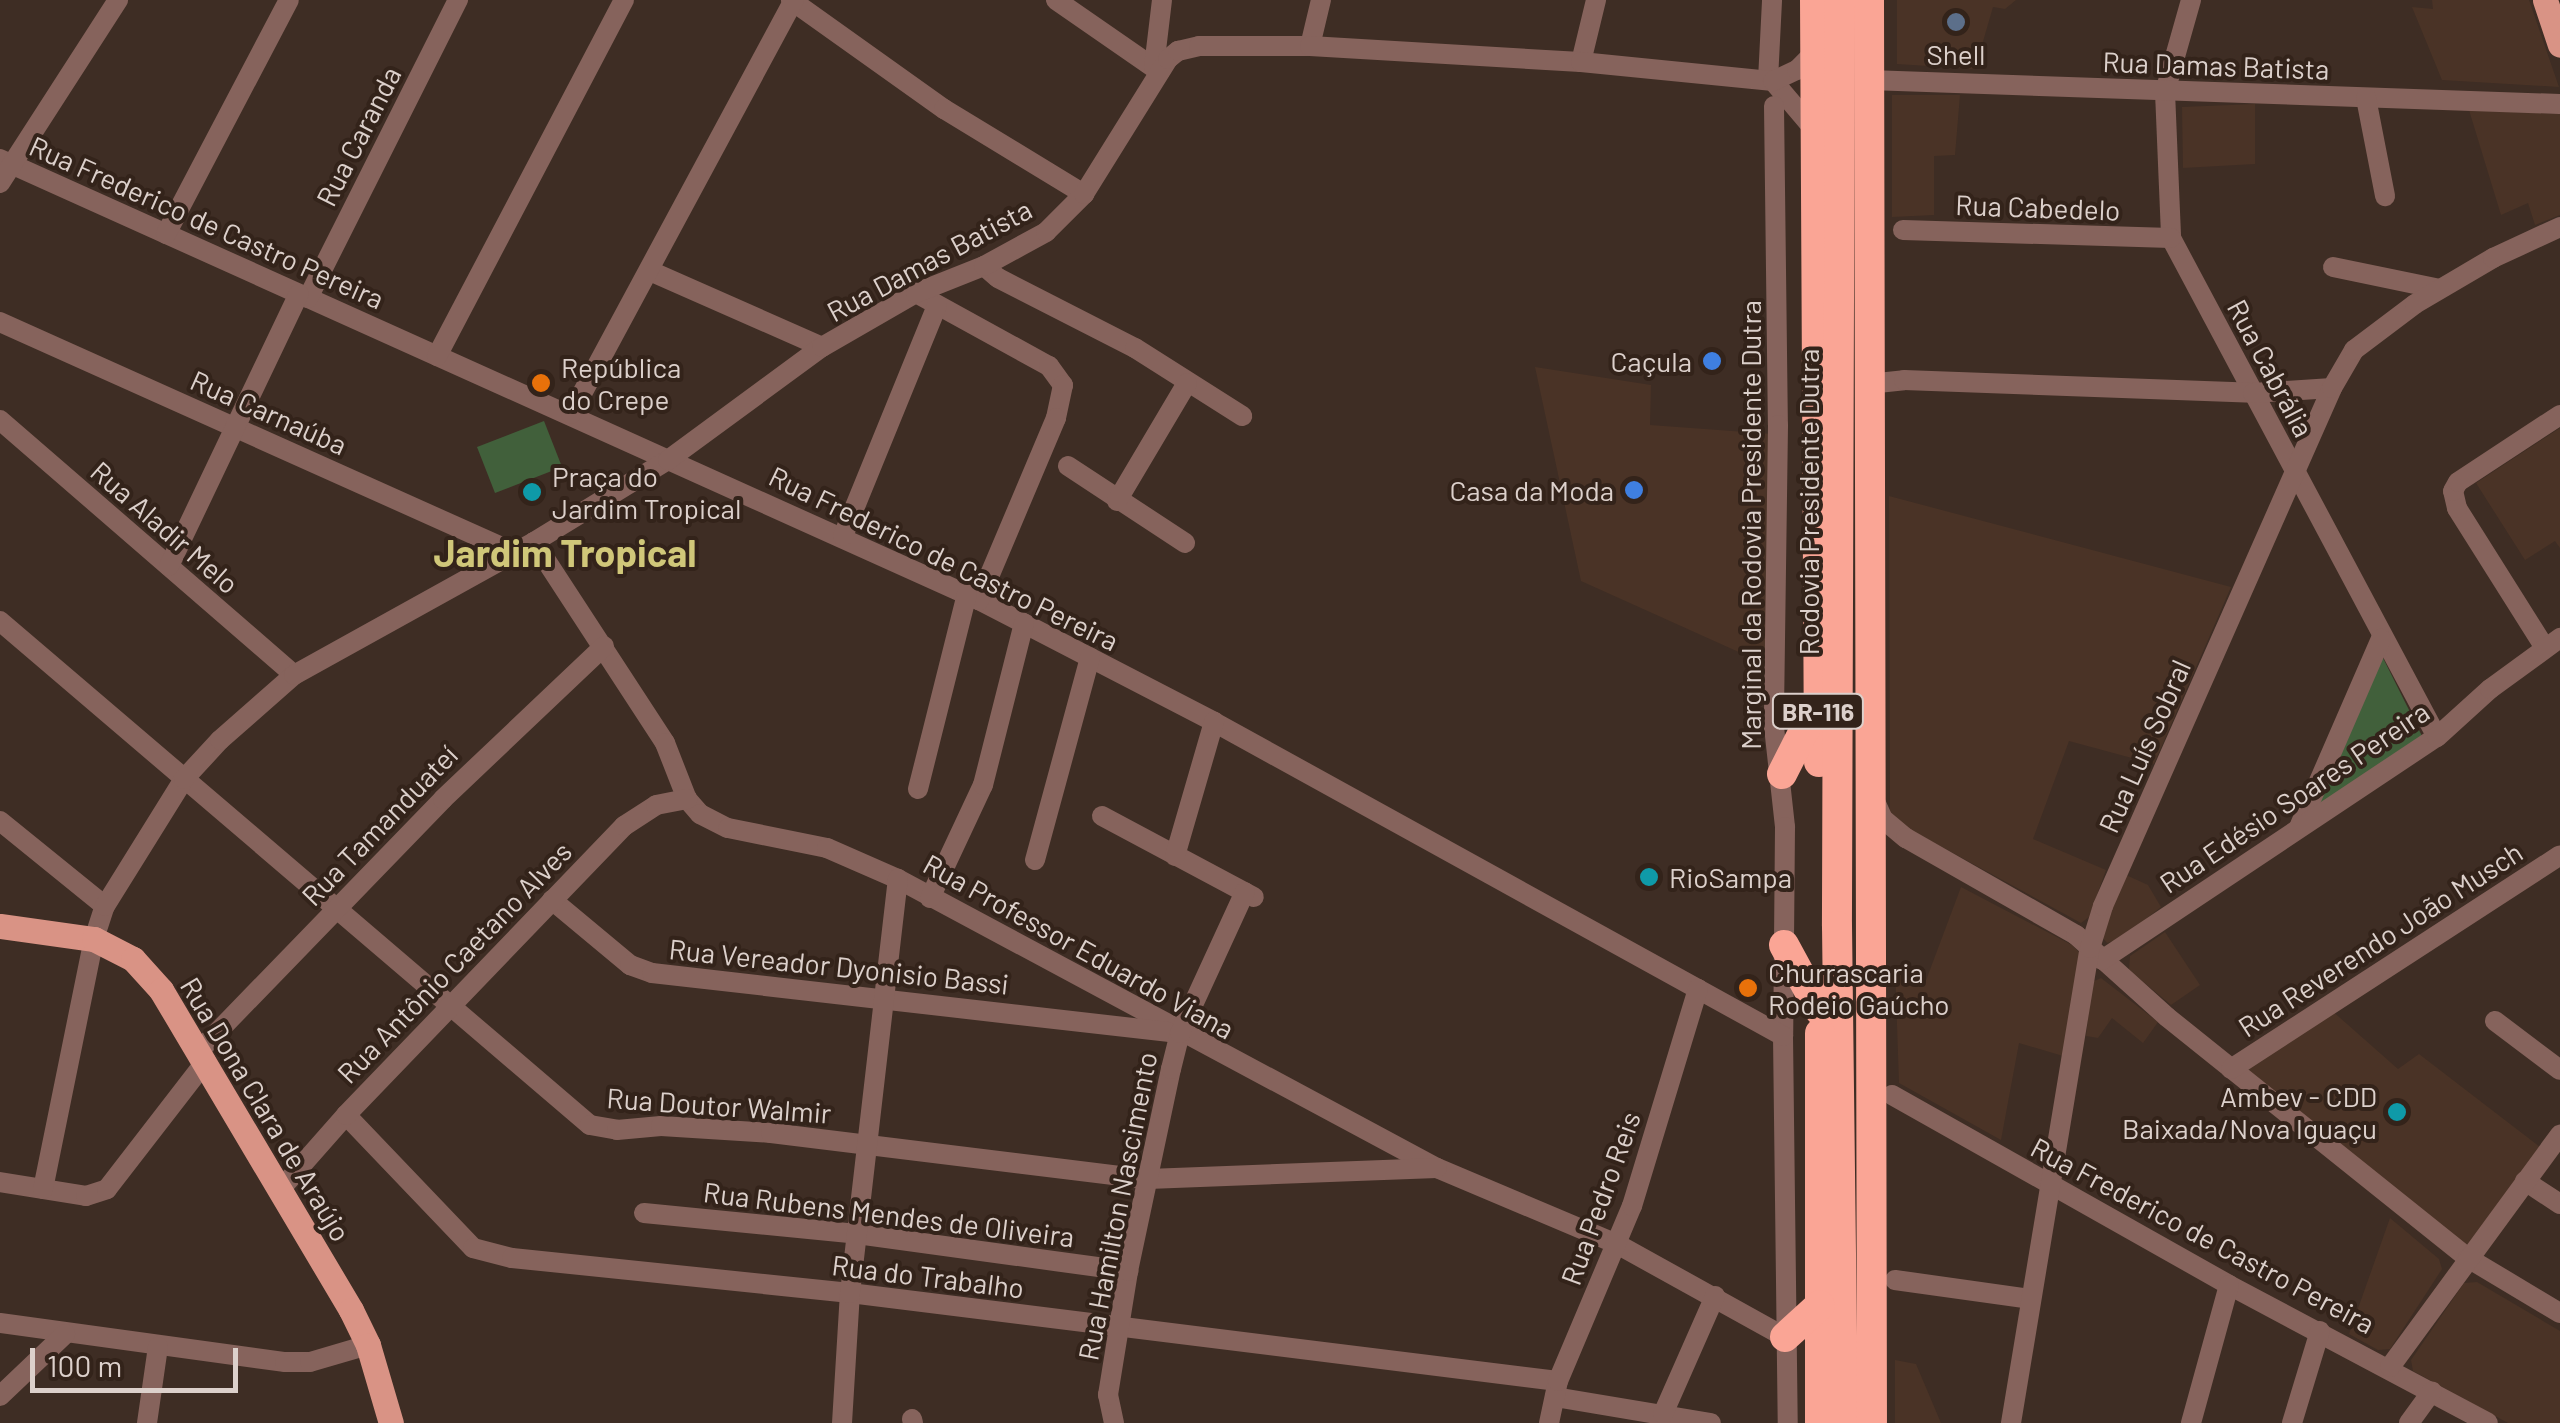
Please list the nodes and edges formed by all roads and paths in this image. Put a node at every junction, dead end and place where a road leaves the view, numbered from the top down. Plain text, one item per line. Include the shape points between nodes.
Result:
1 (118, 0) edge
2 (289, 0) edge
3 (458, 0) edge
4 (624, 0) edge
5 (1056, 0) edge
6 (1162, 0) edge
7 (1322, 0) edge
8 (1596, 0) edge
9 (1772, 0) edge
10 (1815, 0) edge
11 (1840, 0) edge
12 (1868, 0) edge
13 (2191, 0) edge
14 (792, 1) edge
15 (2552, 10) edge
16 (2560, 45) edge
17 (1310, 46) junction
18 (1816, 50) junction
19 (1580, 62) junction
20 (1157, 70) junction
21 (1869, 80) junction
22 (1771, 81) junction
23 (2165, 92) junction
24 (2366, 98) junction
25 (2560, 104) edge
26 (1774, 106) dead end
27 (1813, 128) junction
28 (6, 161) edge
29 (0, 182) edge
30 (1084, 194) junction
31 (2385, 196) dead end
32 (2560, 228) edge
33 (1903, 230) dead end
34 (166, 234) junction
35 (2171, 238) junction
36 (984, 266) junction
37 (2332, 267) dead end
38 (650, 271) junction
39 (2439, 289) junction
40 (916, 293) junction
41 (303, 296) junction
42 (937, 306) junction
43 (0, 322) edge
44 (822, 347) junction
45 (438, 356) junction
46 (1187, 383) junction
47 (1868, 384) junction
48 (2332, 388) junction
49 (2252, 394) junction
50 (571, 414) junction
51 (2560, 415) edge
52 (1242, 416) dead end
53 (0, 420) edge
54 (236, 428) junction
55 (668, 460) junction
56 (1068, 466) dead end
57 (2296, 473) junction
58 (1117, 501) junction
59 (842, 536) junction
60 (534, 542) junction
61 (1184, 543) dead end
62 (515, 553) junction
63 (169, 566) junction
64 (973, 597) junction
65 (0, 621) edge
66 (1024, 624) junction
67 (2381, 639) junction
68 (2552, 643) edge
69 (604, 646) junction
70 (1090, 657) junction
71 (294, 676) junction
72 (1818, 702) junction
73 (1214, 722) junction
74 (2437, 737) junction
75 (1782, 774) junction
76 (184, 778) junction
77 (918, 789) dead end
78 (1870, 790) junction
79 (686, 798) junction
80 (1102, 816) dead end
81 (0, 820) edge
82 (2298, 827) junction
83 (1906, 838) junction
84 (2560, 855) edge
85 (1174, 856) junction
86 (1035, 860) dead end
87 (898, 879) junction
88 (1870, 893) junction
89 (930, 898) junction
90 (552, 900) junction
91 (105, 906) junction
92 (335, 910) junction
93 (0, 926) edge
94 (94, 939) junction
95 (1784, 945) junction
96 (2096, 954) junction
97 (1698, 990) junction
98 (1108, 992) junction
99 (884, 997) junction
100 (451, 1007) junction
101 (1820, 1011) junction
102 (2495, 1021) dead end
103 (1084, 1022) junction
104 (1180, 1033) junction
105 (1783, 1036) junction
106 (203, 1055) junction
107 (2231, 1069) junction
108 (2560, 1070) edge
109 (1892, 1095) dead end
110 (346, 1114) junction
111 (2560, 1136) edge
112 (868, 1143) junction
113 (1437, 1168) junction
114 (1148, 1180) junction
115 (2524, 1180) junction
116 (0, 1182) edge
117 (2050, 1185) junction
118 (43, 1189) junction
119 (279, 1191) junction
120 (2560, 1204) edge
121 (644, 1213) dead end
122 (857, 1234) junction
123 (1617, 1244) junction
124 (2468, 1258) junction
125 (1128, 1271) junction
126 (1896, 1280) dead end
127 (2228, 1284) junction
128 (850, 1293) junction
129 (1715, 1296) junction
130 (2030, 1299) junction
131 (1820, 1305) junction
132 (2560, 1314) edge
133 (0, 1323) edge
134 (1119, 1328) junction
135 (2320, 1331) junction
136 (65, 1334) junction
137 (1785, 1337) junction
138 (368, 1346) junction
139 (158, 1347) junction
140 (2390, 1368) junction
141 (1557, 1389) junction
142 (2432, 1391) junction
143 (0, 1396) edge
144 (1664, 1414) junction
145 (147, 1423) edge
146 (391, 1423) edge
147 (842, 1423) edge
148 (1114, 1423) edge
149 (1549, 1423) edge
150 (1711, 1423) edge
151 (1788, 1423) edge
152 (1820, 1423) edge
153 (1844, 1423) edge
154 (1872, 1423) edge
155 (2011, 1423) edge
156 (2191, 1423) edge
157 (2292, 1423) edge
158 (2410, 1423) edge
159 (2488, 1423) edge

1 - 28 street
2 - 34 street
3 - 41 street, Rua Caranda
4 - 45 street
5 - 20 street
6 - 20 street
7 - 17 street
8 - 19 street
9 - 22 street
10 - 18 highway, Rodovia Presidente Dutra / BR-116
11 - 153 highway, Rodovia Presidente Dutra / BR-116 via 1837,926
12 - 21 highway, BR-116
13 - 23 street, Rua Cabrália
14 - 30 street via 944,109
14 - 38 street
15 - 16 main road
17 - 19 street, Rua Damas Batista
17 - 20 street, Rua Damas Batista via 1186,47
18 - 22 street via 1796,70
18 - 27 highway, Rodovia Presidente Dutra / BR-116
19 - 22 street, Rua Damas Batista
20 - 30 street, Rua Damas Batista
21 - 23 street, Rua Damas Batista
21 - 47 highway, BR-116
22 - 27 street
23 - 24 street, Rua Damas Batista
23 - 35 street, Rua Cabrália
24 - 25 street, Rua Damas Batista
24 - 31 street
26 - 75 street, Marginal da Rodovia Presidente Dutra via 1774,727
27 - 72 highway, Rodovia Presidente Dutra / BR-116
28 - 29 street
28 - 34 street, Rua Frederico de Castro Pereira
30 - 36 street, Rua Damas Batista via 1046,232
32 - 39 street, Rua Luís Sobral
33 - 35 street, Rua Cabedelo
34 - 41 street, Rua Frederico de Castro Pereira
35 - 49 street, Rua Cabrália
36 - 40 street, Rua Damas Batista
36 - 46 street
37 - 39 street
38 - 44 street
38 - 50 street
39 - 48 street, Rua Luís Sobral via 2354,350
40 - 42 street
40 - 44 street, Rua Damas Batista
41 - 45 street, Rua Frederico de Castro Pereira
41 - 54 street, Rua Caranda
42 - 59 street
42 - 64 street via 1049,366 1063,385 1056,418
43 - 54 street, Rua Carnaúba
44 - 55 street, Rua Damas Batista
45 - 50 street, Rua Frederico de Castro Pereira
46 - 52 street
46 - 58 street
47 - 49 street
47 - 78 highway, BR-116
48 - 49 street
48 - 57 street, Rua Luís Sobral
49 - 57 street, Rua Cabrália
50 - 55 street, Rua Frederico de Castro Pereira
51 - 68 street via 2458,482 2453,492 2457,508
53 - 63 street, Rua Aladir Melo
54 - 62 street, Rua Carnaúba
54 - 63 street, Rua Caranda
55 - 59 street, Rua Frederico de Castro Pereira
55 - 60 street, Rua Damas Batista
56 - 58 street
57 - 67 street, Rua Cabrália
57 - 96 street, Rua Luís Sobral via 2110,890
58 - 61 street
59 - 64 street, Rua Frederico de Castro Pereira
60 - 62 street, Rua Damas Batista
60 - 69 street
62 - 71 street, Rua Damas Batista
63 - 71 street, Rua Aladir Melo
64 - 66 street, Rua Frederico de Castro Pereira
64 - 77 street
65 - 76 street, Rua Doutor Walmir
66 - 70 street, Rua Frederico de Castro Pereira
66 - 89 street via 984,785
67 - 74 street, Rua Cabrália
67 - 82 street
68 - 74 street, Rua Edésio Soares Pereira
69 - 79 street via 665,743
69 - 92 street, Rua Tamanduateí
70 - 73 street, Rua Frederico de Castro Pereira
70 - 86 street
71 - 76 street, Rua Damas Batista
72 - 75 highway
72 - 101 highway, Rodovia Presidente Dutra / BR-116
73 - 85 street
73 - 97 street, Rua Frederico de Castro Pereira
74 - 82 street, Rua Edésio Soares Pereira
75 - 95 street, Marginal da Rodovia Presidente Dutra
76 - 91 street, Rua Damas Batista
76 - 92 street, Rua Doutor Walmir
78 - 83 street via 1883,819
78 - 88 highway, BR-116
79 - 87 street, Rua Professor Eduardo Viana via 728,828 813,844
79 - 90 street, Rua Antônio Caetano Alves via 656,805 624,826
80 - 85 street
81 - 91 street
82 - 96 street, Rua Edésio Soares Pereira
83 - 88 street via 1882,851
83 - 96 street via 2068,929
84 - 107 street, Rua Reverendo João Musch
85 - 104 street, Rua Hamilton Nascimento via 1251,895
87 - 89 street, Rua Professor Eduardo Viana
87 - 99 street
88 - 154 highway, BR-116
89 - 98 street, Rua Professor Eduardo Viana
90 - 99 street, Rua Vereador Dyonisio Bassi via 640,970
90 - 100 street, Rua Antônio Caetano Alves
91 - 94 street
92 - 100 street, Rua Doutor Walmir
92 - 106 street, Rua Tamanduateí
93 - 94 main road, Rua Dona Clara de Araújo
94 - 106 main road, Rua Dona Clara de Araújo via 133,958
94 - 118 street
95 - 101 highway
95 - 105 street, Marginal da Rodovia Presidente Dutra
96 - 107 street
96 - 117 street, Rua Luís Sobral
97 - 105 street, Rua Frederico de Castro Pereira
97 - 123 street, Rua Pedro Reis
98 - 103 street
98 - 104 street, Rua Professor Eduardo Viana
99 - 103 street, Rua Vereador Dyonisio Bassi
99 - 112 street
100 - 110 street, Rua Antônio Caetano Alves
100 - 112 street, Rua Doutor Walmir via 590,1125
101 - 131 highway, Rodovia Presidente Dutra / BR-116
102 - 108 street
103 - 104 street, Rua Vereador Dyonisio Bassi
104 - 113 street, Rua Professor Eduardo Viana
104 - 114 street, Rua Hamilton Nascimento
105 - 137 street, Marginal da Rodovia Presidente Dutra
106 - 118 street, Rua Tamanduateí via 107,1189 86,1196
106 - 119 main road, Rua Dona Clara de Araújo
107 - 124 street
109 - 117 street, Rua Frederico de Castro Pereira
110 - 119 street, Rua Antônio Caetano Alves
110 - 128 street, Rua do Trabalho via 481,1251 559,1265
111 - 115 street
112 - 114 street, Rua Doutor Walmir
112 - 122 street
113 - 114 street, Rua Doutor Walmir
113 - 123 street
114 - 125 street, Rua Hamilton Nascimento
115 - 120 street
115 - 124 street
116 - 118 street
117 - 127 street, Rua Frederico de Castro Pereira
117 - 130 street, Rua Luís Sobral
119 - 138 main road, Rua Dona Clara de Araújo
121 - 122 street, Rua Rubens Mendes de Oliveira
122 - 125 street, Rua Rubens Mendes de Oliveira
122 - 128 street
123 - 129 street
123 - 141 street, Rua Pedro Reis
124 - 132 street
124 - 140 street
125 - 134 street, Rua Hamilton Nascimento
126 - 130 street
127 - 135 street, Rua Frederico de Castro Pereira
127 - 156 street
128 - 134 street, Rua do Trabalho
128 - 147 street
129 - 137 street
129 - 144 street
130 - 155 street, Rua Luís Sobral
131 - 137 highway
131 - 152 highway, Rodovia Presidente Dutra / BR-116
133 - 136 street
134 - 141 street, Rua do Trabalho
134 - 148 street, Rua Hamilton Nascimento via 1108,1395
135 - 140 street, Rua Frederico de Castro Pereira
135 - 157 street
136 - 139 street
136 - 143 street
137 - 151 street, Marginal da Rodovia Presidente Dutra
138 - 139 street via 310,1362
138 - 146 main road, Rua Dona Clara de Araújo
139 - 145 street
140 - 142 street, Rua Frederico de Castro Pereira
141 - 144 street, Rua do Trabalho
141 - 149 street, Rua Pedro Reis
142 - 158 street
142 - 159 street, Rua Frederico de Castro Pereira
144 - 150 street, Rua do Trabalho

